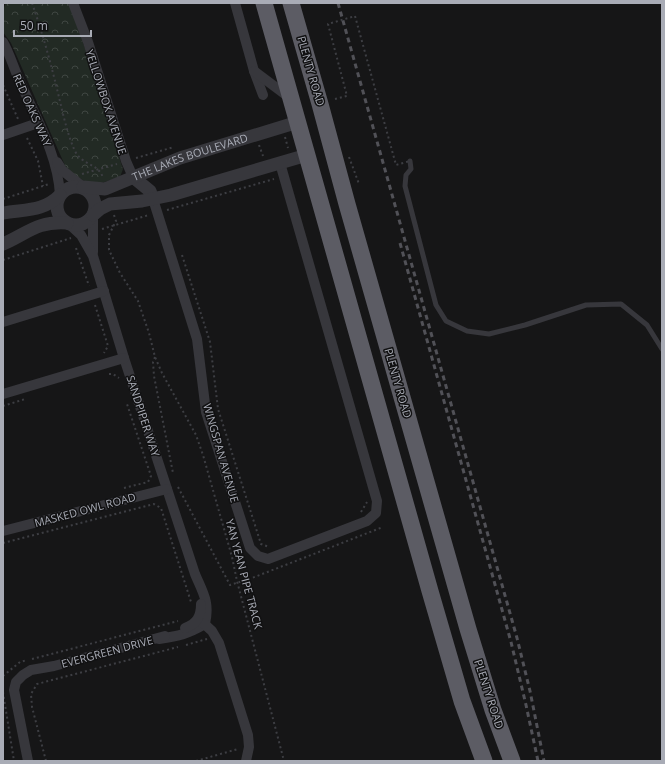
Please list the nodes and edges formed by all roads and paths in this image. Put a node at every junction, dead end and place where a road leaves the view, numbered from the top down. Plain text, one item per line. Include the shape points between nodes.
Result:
1 (32, 3) edge
2 (73, 3) edge
3 (235, 3) edge
4 (264, 3) edge
5 (291, 3) edge
6 (3, 42) edge
7 (3, 52) edge
8 (13, 66) junction
9 (254, 71) junction
10 (263, 95) dead end
11 (290, 98) junction
12 (335, 99) dead end
13 (323, 115) junction
14 (298, 122) junction
15 (38, 123) junction
16 (260, 134) junction
17 (3, 135) edge
18 (176, 146) dead end
19 (332, 148) junction
20 (52, 154) junction
21 (307, 155) junction
22 (126, 161) junction
23 (410, 162) joint
24 (280, 163) junction
25 (97, 169) junction
26 (269, 173) junction
27 (70, 177) junction
28 (133, 177) junction
29 (59, 180) junction
30 (83, 187) junction
31 (105, 189) junction
32 (60, 195) junction
33 (3, 199) edge
34 (153, 199) junction
35 (110, 204) junction
36 (167, 210) dead end
37 (3, 213) edge
38 (93, 215) junction
39 (169, 217) dead end
40 (67, 223) junction
41 (3, 244) edge
42 (75, 245) dead end
43 (182, 253) dead end
44 (93, 256) junction
45 (104, 291) junction
46 (91, 295) junction
47 (3, 322) edge
48 (662, 349) edge
49 (97, 355) dead end
50 (155, 357) junction
51 (124, 358) junction
52 (104, 376) dead end
53 (121, 384) dead end
54 (3, 394) edge
55 (32, 397) dead end
56 (126, 398) dead end
57 (3, 406) edge
58 (174, 475) dead end
59 (171, 485) junction
60 (117, 490) dead end
61 (367, 501) dead end
62 (359, 513) dead end
63 (383, 527) dead end
64 (3, 531) edge
65 (3, 543) edge
66 (275, 545) dead end
67 (237, 581) junction
68 (192, 608) dead end
69 (183, 619) dead end
70 (202, 621) junction
71 (214, 635) junction
72 (186, 645) dead end
73 (178, 647) dead end
74 (3, 676) edge
75 (3, 692) edge
76 (249, 747) junction
77 (207, 760) edge
78 (14, 761) edge
79 (28, 761) edge
80 (46, 761) edge
81 (196, 761) edge
82 (238, 761) edge
83 (241, 761) edge
84 (246, 761) edge
85 (284, 761) edge
86 (484, 761) edge
87 (512, 761) edge

1 - 25 path via 71,142 82,160
2 - 22 street, YELLOWBOX AVENUE
3 - 9 street
4 - 11 highway
5 - 13 highway, PLENTY ROAD
6 - 8 street, RED OAKS WAY
7 - 8 street, RED OAKS WAY
8 - 15 street, RED OAKS WAY
9 - 10 street
9 - 11 street
11 - 14 highway
12 - 23 path, bridge via 347,96 328,24 355,16 396,166
13 - 14 highway
13 - 19 highway, PLENTY ROAD
14 - 16 street, THE LAKES BOULEVARD
14 - 21 highway
15 - 17 street
15 - 20 street, RED OAKS WAY
16 - 26 path via 258,140
16 - 28 street, THE LAKES BOULEVARD via 180,158
18 - 22 path
19 - 21 highway
19 - 87 highway, PLENTY ROAD via 468,629
20 - 27 street, RED OAKS WAY
20 - 29 street, RED OAKS WAY
21 - 24 street
21 - 86 highway via 430,592 462,701
22 - 25 path
22 - 28 street, YELLOWBOX AVENUE
23 - 48 lane via 411,169 406,175 405,186 436,305 446,321 467,331 489,334 525,326 586,305 621,304 647,325
24 - 26 street
24 - 34 street, WINGSPAN AVENUE via 377,501 376,513 367,521 268,559 258,556 250,548 206,412 197,339
25 - 27 path
25 - 31 path via 102,174
26 - 34 street
27 - 30 street, RED OAKS WAY
28 - 31 street, THE LAKES BOULEVARD
28 - 34 street via 150,191
29 - 32 street, RED OAKS WAY
29 - 33 path
30 - 31 street, THE LAKES BOULEVARD
30 - 32 street via 70,187
30 - 38 street via 93,196 96,208
32 - 37 street via 52,203 39,209
32 - 40 street via 58,214
34 - 35 street
35 - 38 street via 100,208
35 - 50 path, YAN YEAN PIPE TRACK via 116,222 109,235 109,250 138,301
36 - 39 path
38 - 40 street via 84,223
38 - 44 street, SANDPIPER WAY
40 - 41 street via 40,225
40 - 44 street, SANDPIPER WAY via 81,235
42 - 46 path
43 - 66 path via 210,342 218,409 256,529 261,544 268,547
44 - 45 street, SANDPIPER WAY
45 - 46 street
45 - 51 street, SANDPIPER WAY
46 - 47 street
46 - 49 path via 108,346 104,353
50 - 58 path via 154,376
50 - 67 path, YAN YEAN PIPE TRACK via 169,388 196,435
51 - 54 street
51 - 59 street, SANDPIPER WAY
52 - 53 path via 113,374 119,377
55 - 57 path
56 - 60 path via 151,476 148,482
59 - 64 street, MASKED OWL ROAD
59 - 67 path via 230,584
59 - 70 street, SANDPIPER WAY via 195,574 207,602 207,613
61 - 62 path
63 - 67 path via 252,578
65 - 68 path via 157,505 161,508
67 - 85 path, YAN YEAN PIPE TRACK
69 - 74 path via 20,662
70 - 71 street
70 - 79 street, EVERGREEN DRIVE via 193,631 182,636 159,639 54,666 19,684
71 - 72 path
71 - 76 street via 219,643 248,735
73 - 80 path via 37,684 31,694 32,707
75 - 78 path
76 - 77 path
76 - 84 street
77 - 81 path
82 - 83 street

